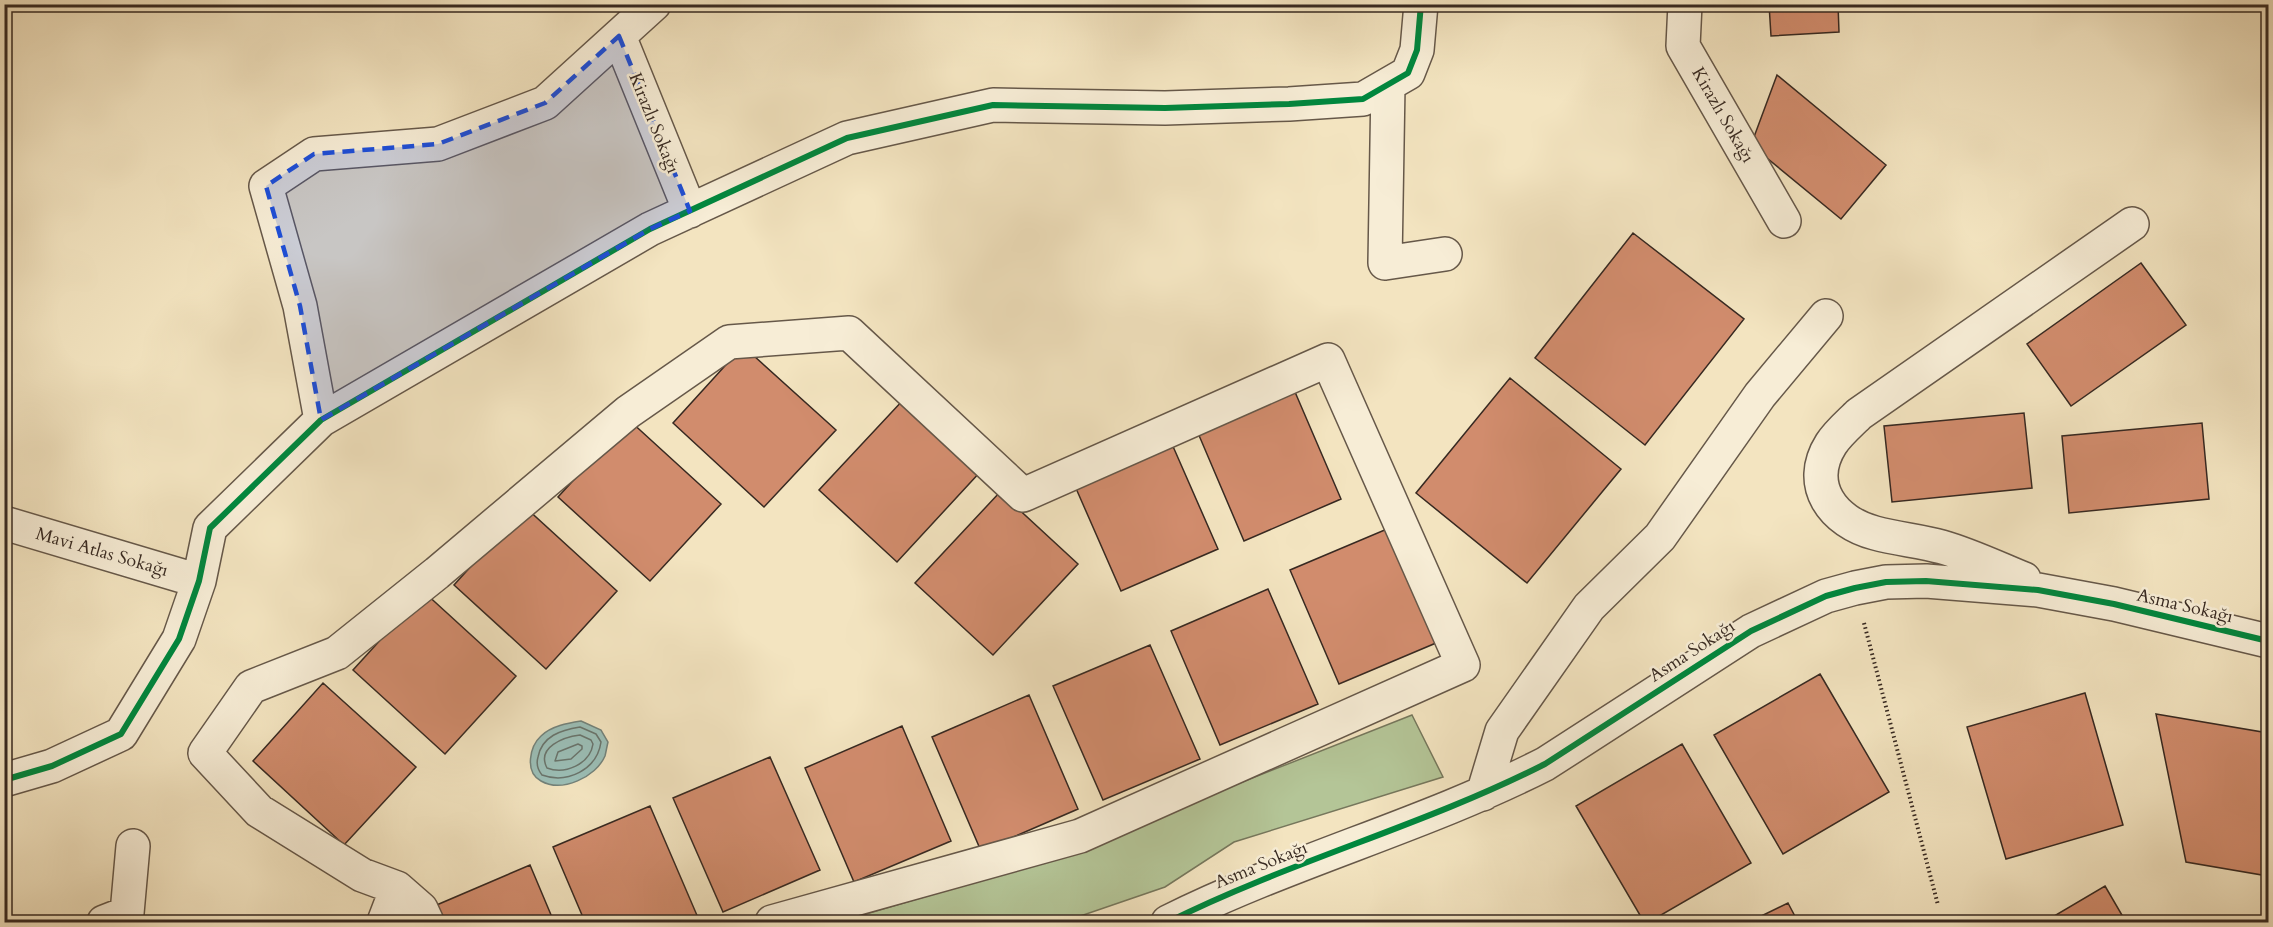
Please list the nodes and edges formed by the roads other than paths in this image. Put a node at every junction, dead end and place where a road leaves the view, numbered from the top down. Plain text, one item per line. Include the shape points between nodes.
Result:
1 (654, 4) edge
2 (1421, 4) edge
3 (1685, 4) edge
4 (619, 36) junction
5 (1388, 85) junction
6 (690, 211) junction
7 (1784, 221) dead end
8 (2132, 224) dead end
9 (1445, 254) dead end
10 (1826, 316) dead end
11 (321, 420) junction
12 (4, 523) edge
13 (199, 581) junction
14 (2064, 596) junction
15 (2268, 641) edge
16 (6, 778) edge
17 (1483, 794) junction
18 (133, 846) dead end
19 (397, 888) junction
20 (104, 922) edge
21 (384, 922) edge
22 (427, 922) edge
23 (772, 922) edge
24 (1168, 922) edge

1 - 4 street
2 - 5 street via 1417,50 1408,73
3 - 7 street, Kirazlı Sokağı via 1683,46
4 - 6 street, Kirazlı Sokağı
4 - 11 street via 544,103 438,144 314,154 266,186 300,306
5 - 6 street via 1363,99 1289,104 1165,108 993,105 847,138
5 - 9 street via 1386,263
6 - 11 street via 650,229
8 - 14 street via 1859,414 1831,444 1819,471 1824,496 1842,519 1873,533 1957,551
10 - 17 street via 1760,395 1660,537 1589,607 1502,730
11 - 13 street via 210,528
12 - 13 street, Mavi Atlas Sokağı
13 - 16 street via 179,639 121,734 52,766
14 - 15 street, Asma Sokağı
14 - 17 street, Asma Sokağı via 1926,581 1886,582 1818,600 1750,631 1545,764
17 - 24 street, Asma Sokağı via 1257,881
18 - 20 street via 127,913
19 - 21 street
19 - 22 street via 421,909
19 - 23 street via 362,874 259,811 205,753 251,687 337,652 628,412 729,342 849,333 1023,495 1328,360 1463,665 1080,836

